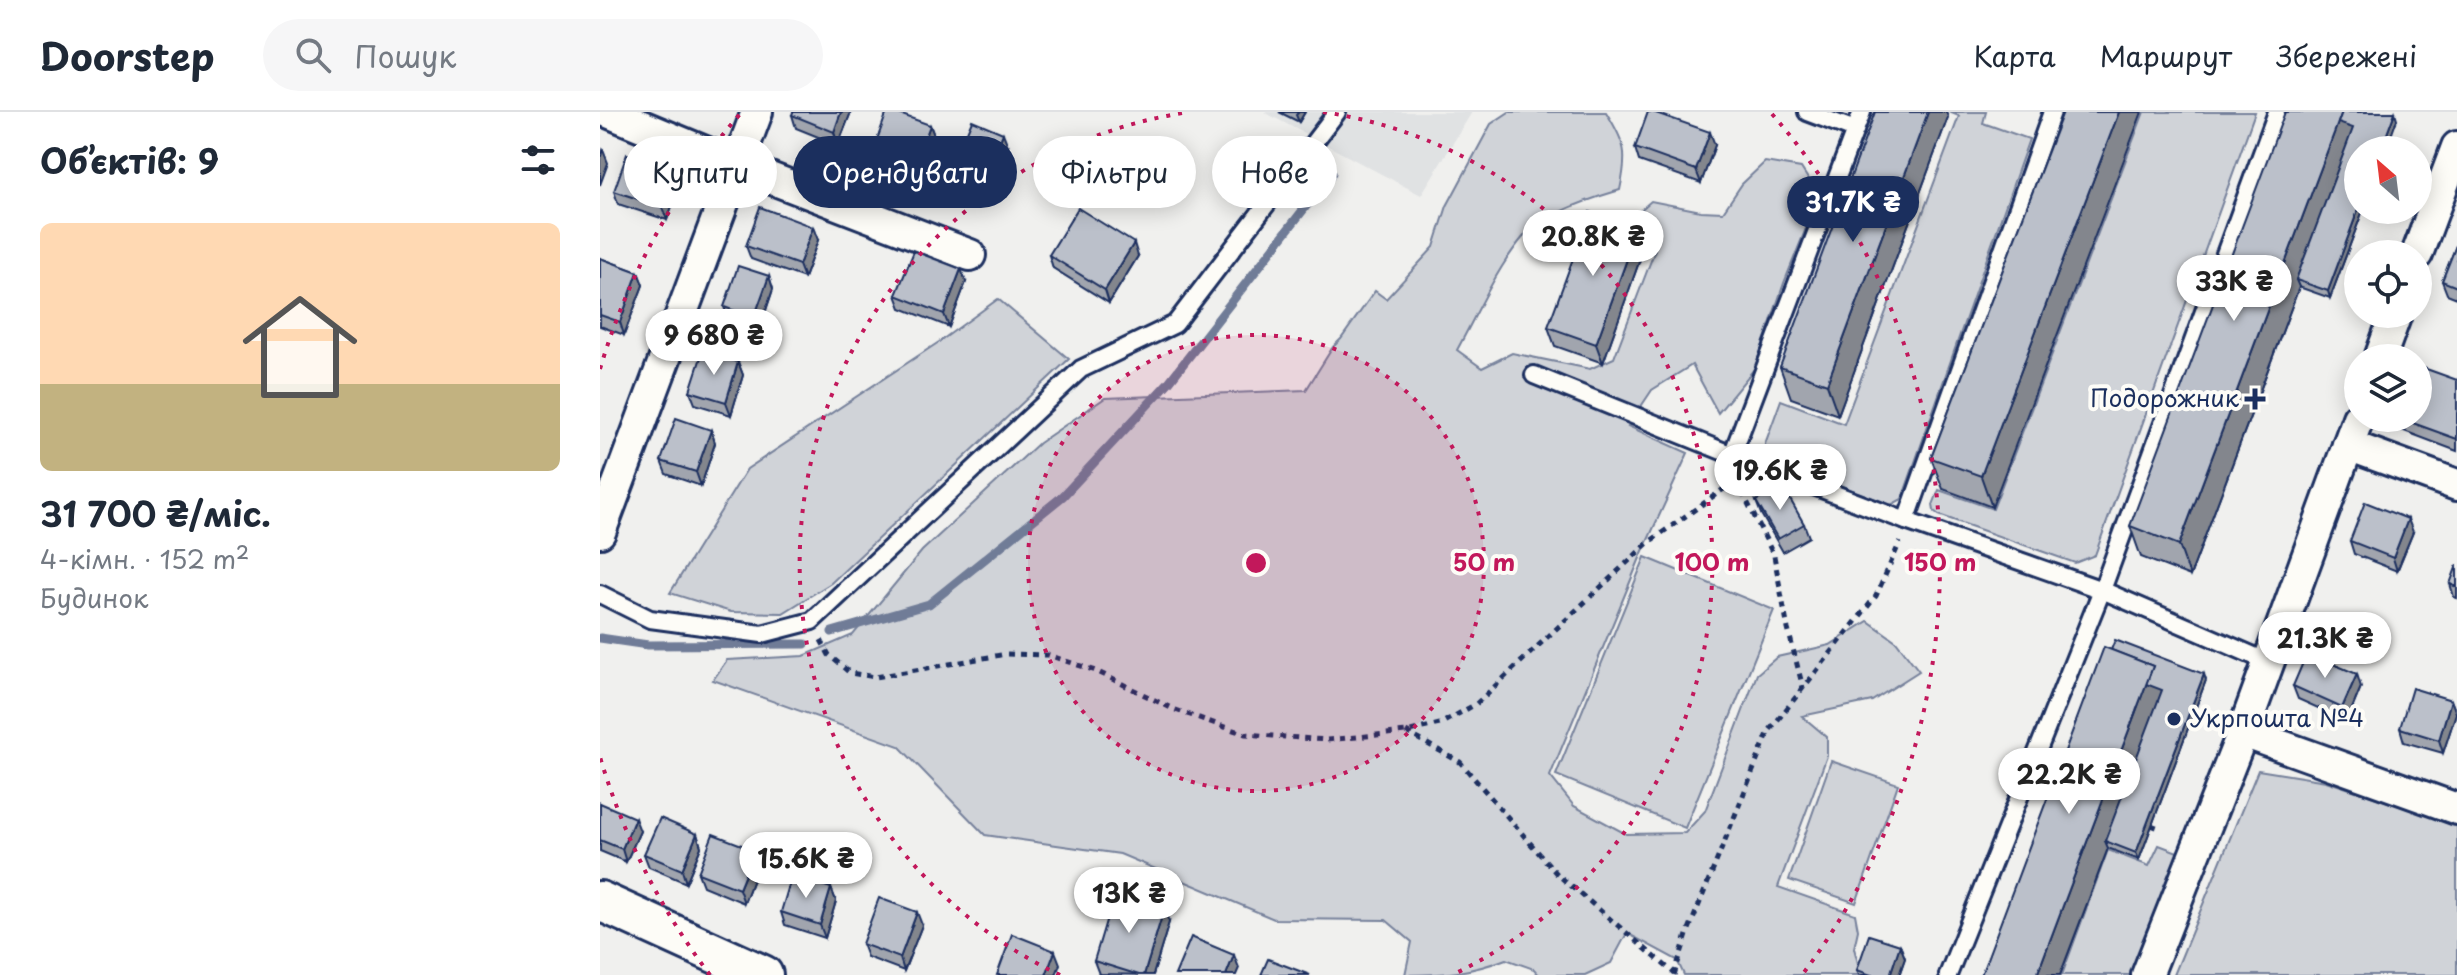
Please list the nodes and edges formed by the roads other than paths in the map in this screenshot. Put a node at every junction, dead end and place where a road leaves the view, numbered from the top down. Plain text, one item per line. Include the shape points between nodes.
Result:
1 (608, 112) edge
2 (757, 112) edge
3 (1337, 112) edge
4 (1807, 112) edge
5 (1862, 112) edge
6 (2052, 112) edge
7 (2277, 112) edge
8 (1855, 130) junction
9 (666, 136) edge
10 (747, 136) edge
11 (2454, 165) edge
12 (777, 181) edge
13 (720, 208) edge
14 (2423, 240) edge
15 (970, 255) dead end
16 (1534, 375) dead end
17 (2353, 432) edge
18 (2355, 432) edge
19 (1732, 455) junction
20 (2457, 485) edge
21 (1906, 521) junction
22 (600, 532) edge
23 (2102, 590) junction
24 (600, 594) edge
25 (2268, 662) junction
26 (2243, 732) junction
27 (2457, 809) edge
28 (600, 901) edge
29 (763, 975) edge
30 (1948, 975) edge
31 (2147, 975) edge

1 - 9 street
2 - 10 street
3 - 24 lane via 1175,324 1081,369 812,621 762,634 650,619
4 - 8 lane
5 - 8 lane
6 - 21 lane
7 - 23 lane
8 - 19 lane
11 - 14 street
12 - 15 street
13 - 22 street
16 - 19 lane
17 - 25 street
18 - 20 street
19 - 21 lane
21 - 23 lane
23 - 25 lane
23 - 30 lane
25 - 26 street
26 - 27 street
26 - 31 street
28 - 29 street

